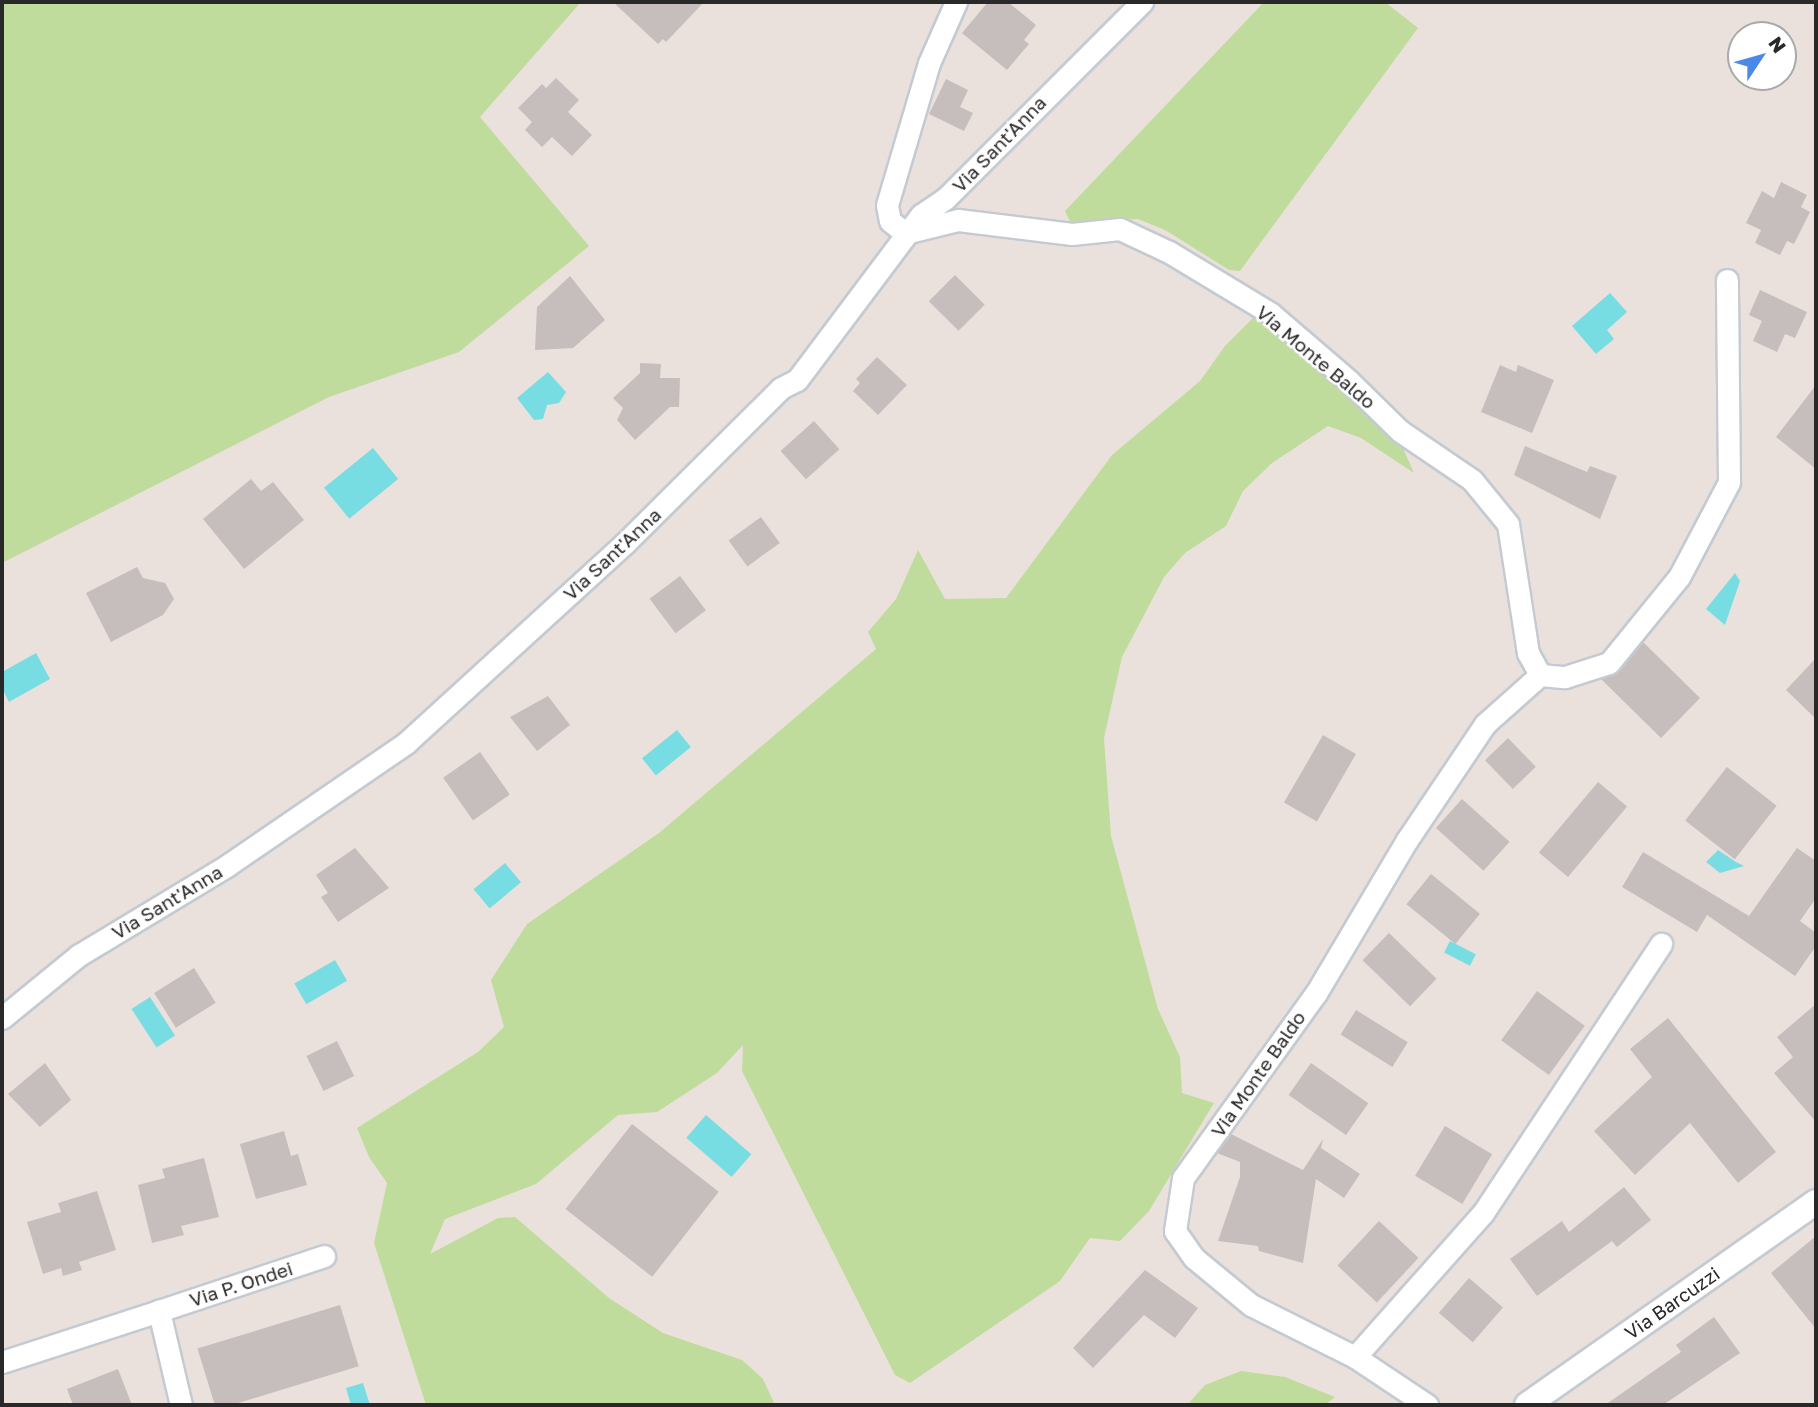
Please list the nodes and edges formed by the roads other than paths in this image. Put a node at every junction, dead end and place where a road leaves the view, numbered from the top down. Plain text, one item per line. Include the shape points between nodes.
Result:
1 (957, 2) edge
2 (1142, 2) edge
3 (905, 233) junction
4 (1727, 280) dead end
5 (1540, 675) junction
6 (1661, 944) dead end
7 (2, 1017) edge
8 (1816, 1202) edge
9 (324, 1256) dead end
10 (159, 1311) junction
11 (1355, 1357) junction
12 (2, 1362) edge
13 (181, 1405) edge
14 (1427, 1405) edge
15 (1527, 1405) edge

1 - 3 street via 929,63 887,205 890,221
2 - 3 street, Via Sant'Anna
3 - 5 street, Via Monte Baldo via 958,220 1072,234 1120,229 1169,252 1270,313 1400,431 1472,480 1508,524 1528,653
3 - 7 street, Via Sant'Anna via 797,380 781,388 624,544 406,743 228,865 79,955
4 - 5 street via 1729,482 1679,577 1609,663 1564,677
5 - 11 street, Via Monte Baldo via 1485,724 1407,839 1316,993 1183,1178 1175,1231 1194,1258 1251,1305
6 - 11 street via 1483,1213
8 - 15 street, Via Barcuzzi
9 - 10 street, Via P. Ondei
10 - 12 street, Via P. Ondei
10 - 13 street
11 - 14 street, Via Monte Baldo

